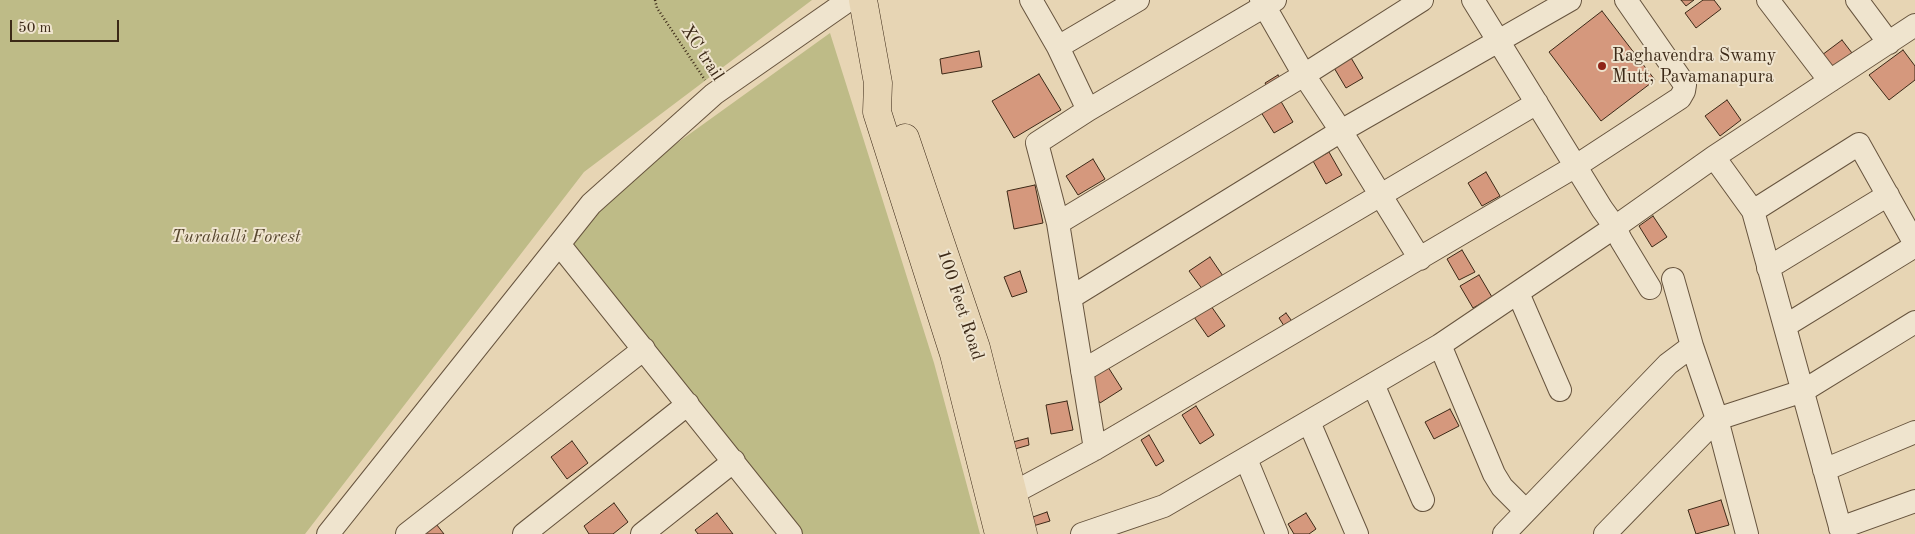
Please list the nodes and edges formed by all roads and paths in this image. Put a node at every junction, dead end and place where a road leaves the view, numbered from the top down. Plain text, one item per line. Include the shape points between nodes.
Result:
1 (656, 0) edge
2 (849, 0) edge
3 (862, 0) edge
4 (1031, 0) edge
5 (1138, 0) edge
6 (1422, 0) edge
7 (1473, 0) edge
8 (1570, 0) edge
9 (1626, 0) edge
10 (1768, 0) edge
11 (1857, 0) edge
12 (1267, 2) edge
13 (1915, 25) edge
14 (1499, 41) junction
15 (1888, 42) junction
16 (1058, 47) junction
17 (1304, 75) junction
18 (1830, 81) junction
19 (714, 94) junction
20 (1537, 103) junction
21 (1088, 110) junction
22 (1341, 131) junction
23 (1714, 157) junction
24 (1576, 166) junction
25 (1381, 195) junction
26 (1888, 196) junction
27 (1753, 211) junction
28 (1058, 223) junction
29 (1615, 227) junction
30 (559, 244) junction
31 (1915, 245) edge
32 (1420, 258) junction
33 (1768, 268) junction
34 (1673, 279) dead end
35 (1650, 288) dead end
36 (1518, 293) junction
37 (1070, 298) junction
38 (1915, 322) edge
39 (1784, 326) junction
40 (1440, 345) junction
41 (1692, 346) junction
42 (644, 349) junction
43 (1082, 371) junction
44 (1373, 384) junction
45 (1560, 390) dead end
46 (1802, 391) junction
47 (688, 404) junction
48 (1717, 419) junction
49 (1309, 422) junction
50 (1915, 432) edge
51 (1095, 449) junction
52 (1246, 459) junction
53 (734, 461) junction
54 (1824, 470) junction
55 (1002, 497) junction
56 (1423, 500) dead end
57 (1915, 501) edge
58 (1526, 511) junction
59 (1841, 531) edge
60 (789, 533) edge
61 (328, 534) edge
62 (408, 534) edge
63 (524, 534) edge
64 (642, 534) edge
65 (1000, 534) edge
66 (1023, 534) edge
67 (1082, 534) edge
68 (1277, 534) edge
69 (1357, 534) edge
70 (1504, 534) edge
71 (1605, 534) edge
72 (1747, 534) edge

1 - 19 path, XC trail via 657,8
2 - 19 street
3 - 55 main road, 100 Feet Road via 878,83 894,107 976,348
4 - 16 street
5 - 16 street
6 - 17 street
7 - 14 street
8 - 14 street
9 - 24 street via 1684,85 1684,91 1680,98
10 - 18 street
11 - 15 street
12 - 17 street
12 - 21 street
13 - 15 street
14 - 20 street
14 - 22 street
15 - 18 street
16 - 21 street
17 - 22 street
17 - 28 street
18 - 23 street
19 - 30 street via 591,204
20 - 24 street
20 - 25 street
21 - 28 street via 1037,143
22 - 25 street
22 - 37 street
23 - 27 street
23 - 29 street
24 - 29 street
24 - 32 street
25 - 32 street
25 - 43 street
26 - 27 street via 1860,144
26 - 31 street
26 - 33 street
27 - 33 street
28 - 37 street
29 - 35 street
29 - 36 street
30 - 42 street
30 - 61 street
31 - 39 street
32 - 51 street
33 - 39 street
34 - 41 street
36 - 40 street
36 - 45 street
37 - 43 street
38 - 46 street
39 - 46 street
40 - 44 street
40 - 58 street via 1494,474
41 - 48 street
41 - 58 street via 1668,364
42 - 47 street
42 - 62 street
43 - 51 street
44 - 49 street
44 - 56 street
46 - 48 street
46 - 54 street
47 - 53 street
47 - 63 street
48 - 71 street
48 - 72 street
49 - 52 street
49 - 69 street
50 - 54 street
51 - 55 street
52 - 67 street via 1164,506
52 - 68 street
53 - 60 street
53 - 64 street
54 - 59 street
55 - 65 main road, 100 Feet Road
55 - 66 main road, 100 Feet Road
57 - 59 street
58 - 70 street

